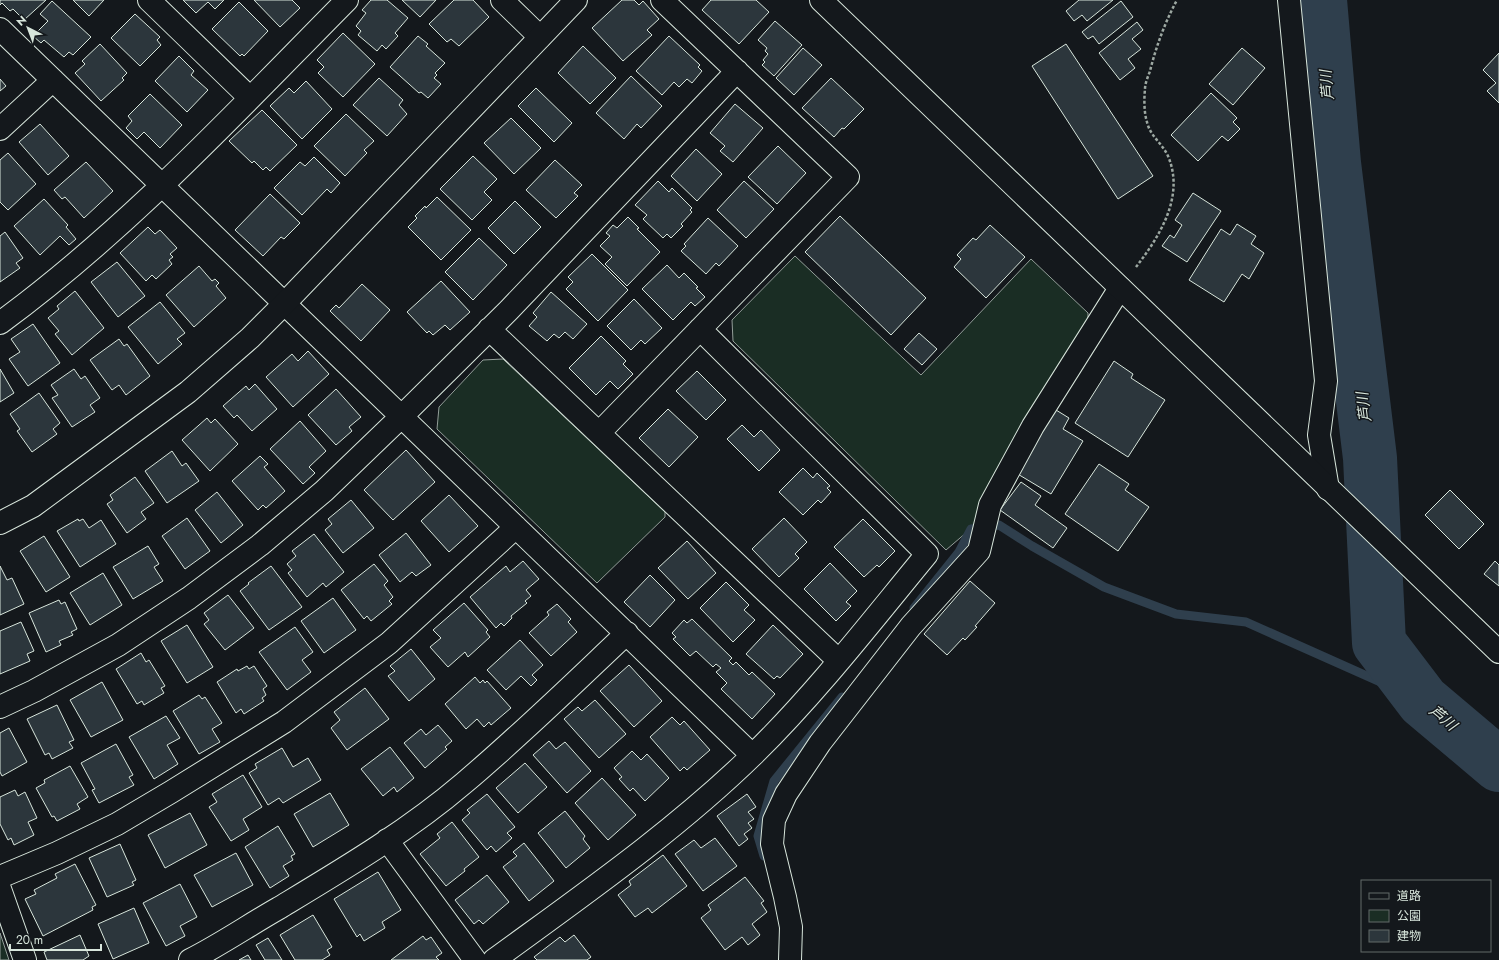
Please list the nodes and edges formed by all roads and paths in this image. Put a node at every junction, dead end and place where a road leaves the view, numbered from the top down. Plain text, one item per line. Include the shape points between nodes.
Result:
1 (149, 0) edge
2 (502, 0) edge
3 (576, 0) edge
4 (662, 0) edge
5 (821, 0) edge
6 (1177, 0) edge
7 (1289, 0) edge
8 (343, 1) edge
9 (0, 29) edge
10 (540, 37) junction
11 (737, 71) junction
12 (52, 80) junction
13 (250, 98) junction
14 (0, 129) edge
15 (163, 186) junction
16 (1120, 288) junction
17 (284, 304) junction
18 (0, 323) edge
19 (489, 328) junction
20 (700, 329) junction
21 (402, 416) junction
22 (599, 433) junction
23 (1328, 489) junction
24 (0, 523) edge
25 (516, 527) junction
26 (626, 633) junction
27 (1499, 652) edge
28 (839, 660) junction
29 (0, 707) edge
30 (752, 755) junction
31 (387, 840) junction
32 (0, 877) edge
33 (0, 889) edge
34 (25, 960) edge
35 (190, 960) edge
36 (475, 960) edge
37 (494, 960) edge
38 (790, 960) edge

1 - 13 street
2 - 10 street
3 - 10 street
4 - 11 street
5 - 16 street
6 - 16 path via 1160,39 1145,88 1147,122 1151,133 1167,155 1174,180 1174,194 1166,220 1149,250
7 - 23 street via 1326,380 1319,435
8 - 13 street
9 - 12 street
10 - 17 street
11 - 19 street
11 - 20 street via 848,177
12 - 14 street
12 - 15 street
13 - 15 street
15 - 17 street
15 - 18 street via 83,259
16 - 23 street
16 - 38 street via 1033,426 990,505 978,551 911,626 820,743 786,794 774,820 772,844 790,927
17 - 21 street
17 - 24 street via 250,338 188,392 33,506
19 - 21 street
19 - 22 street
20 - 22 street
20 - 28 street via 927,554
21 - 25 street
21 - 29 street via 324,491 260,545 189,598 118,645
22 - 28 street
23 - 27 street
25 - 26 street
25 - 32 street via 389,643 284,722 117,824
26 - 30 street
26 - 31 street via 469,779
28 - 30 street via 793,715
30 - 37 street via 689,812 613,873
31 - 35 street
31 - 36 street
33 - 34 street

